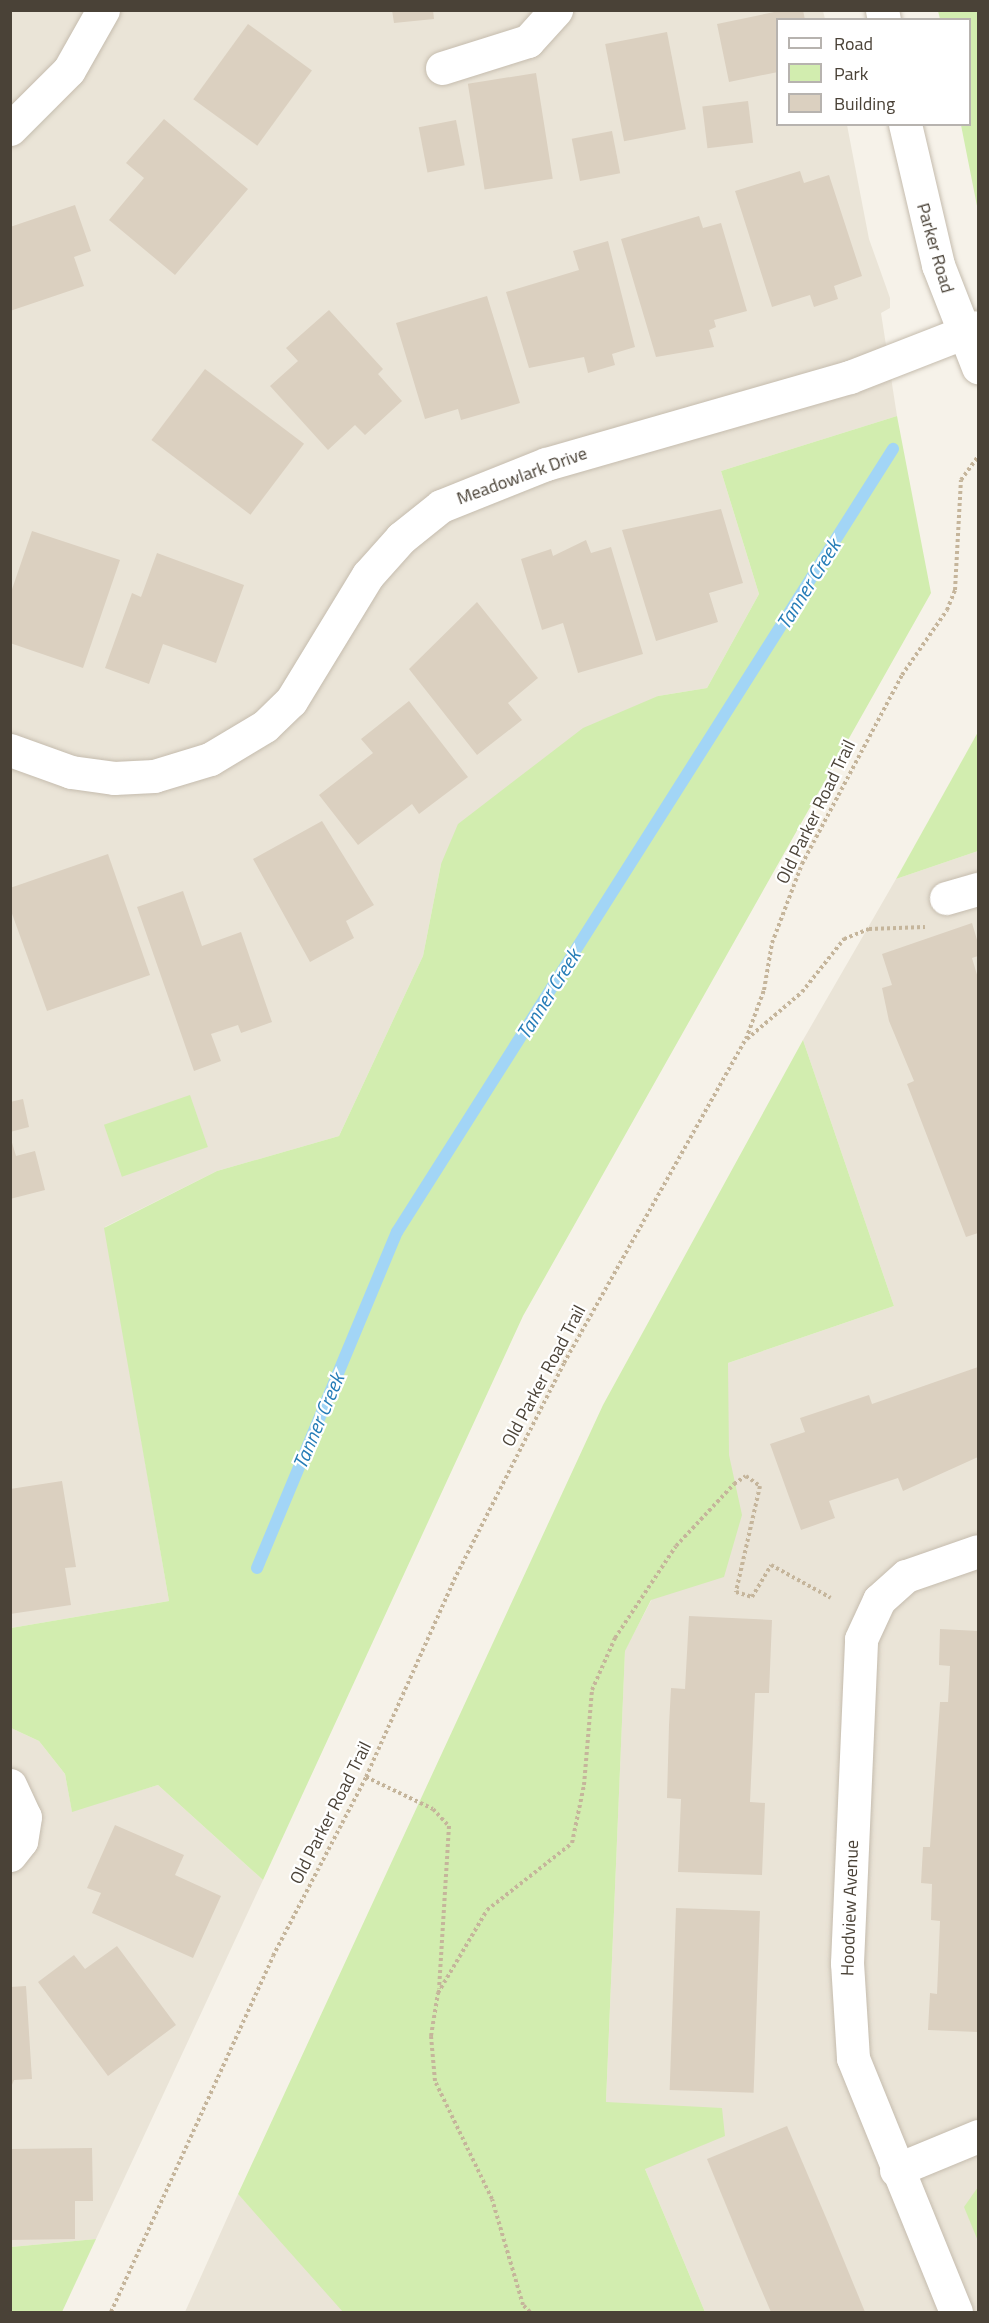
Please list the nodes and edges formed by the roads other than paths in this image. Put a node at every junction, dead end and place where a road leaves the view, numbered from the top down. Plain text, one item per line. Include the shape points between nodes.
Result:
1 (103, 10) edge
2 (556, 10) edge
3 (442, 68) dead end
4 (905, 126) edge
5 (10, 129) edge
6 (971, 330) edge
7 (978, 367) edge
8 (10, 750) edge
9 (978, 889) edge
10 (939, 912) road end
11 (978, 1551) edge
12 (10, 1785) edge
13 (10, 1855) edge
14 (978, 2136) edge
15 (896, 2170) junction
16 (956, 2313) edge

1 - 5 street via 69,70
2 - 3 street via 528,41
4 - 6 street, Parker Road via 938,266
6 - 7 street, Parker Road
6 - 8 street, Meadowlark Drive via 850,377 523,471 441,506 400,538 368,575 291,701 265,726 210,759 154,776 114,778 70,772
9 - 10 street
11 - 15 street, Hoodview Avenue via 906,1576 879,1600 857,1659 849,2034 853,2058
12 - 13 street via 25,1817 21,1841
14 - 15 street
15 - 16 street, Hoodview Avenue

